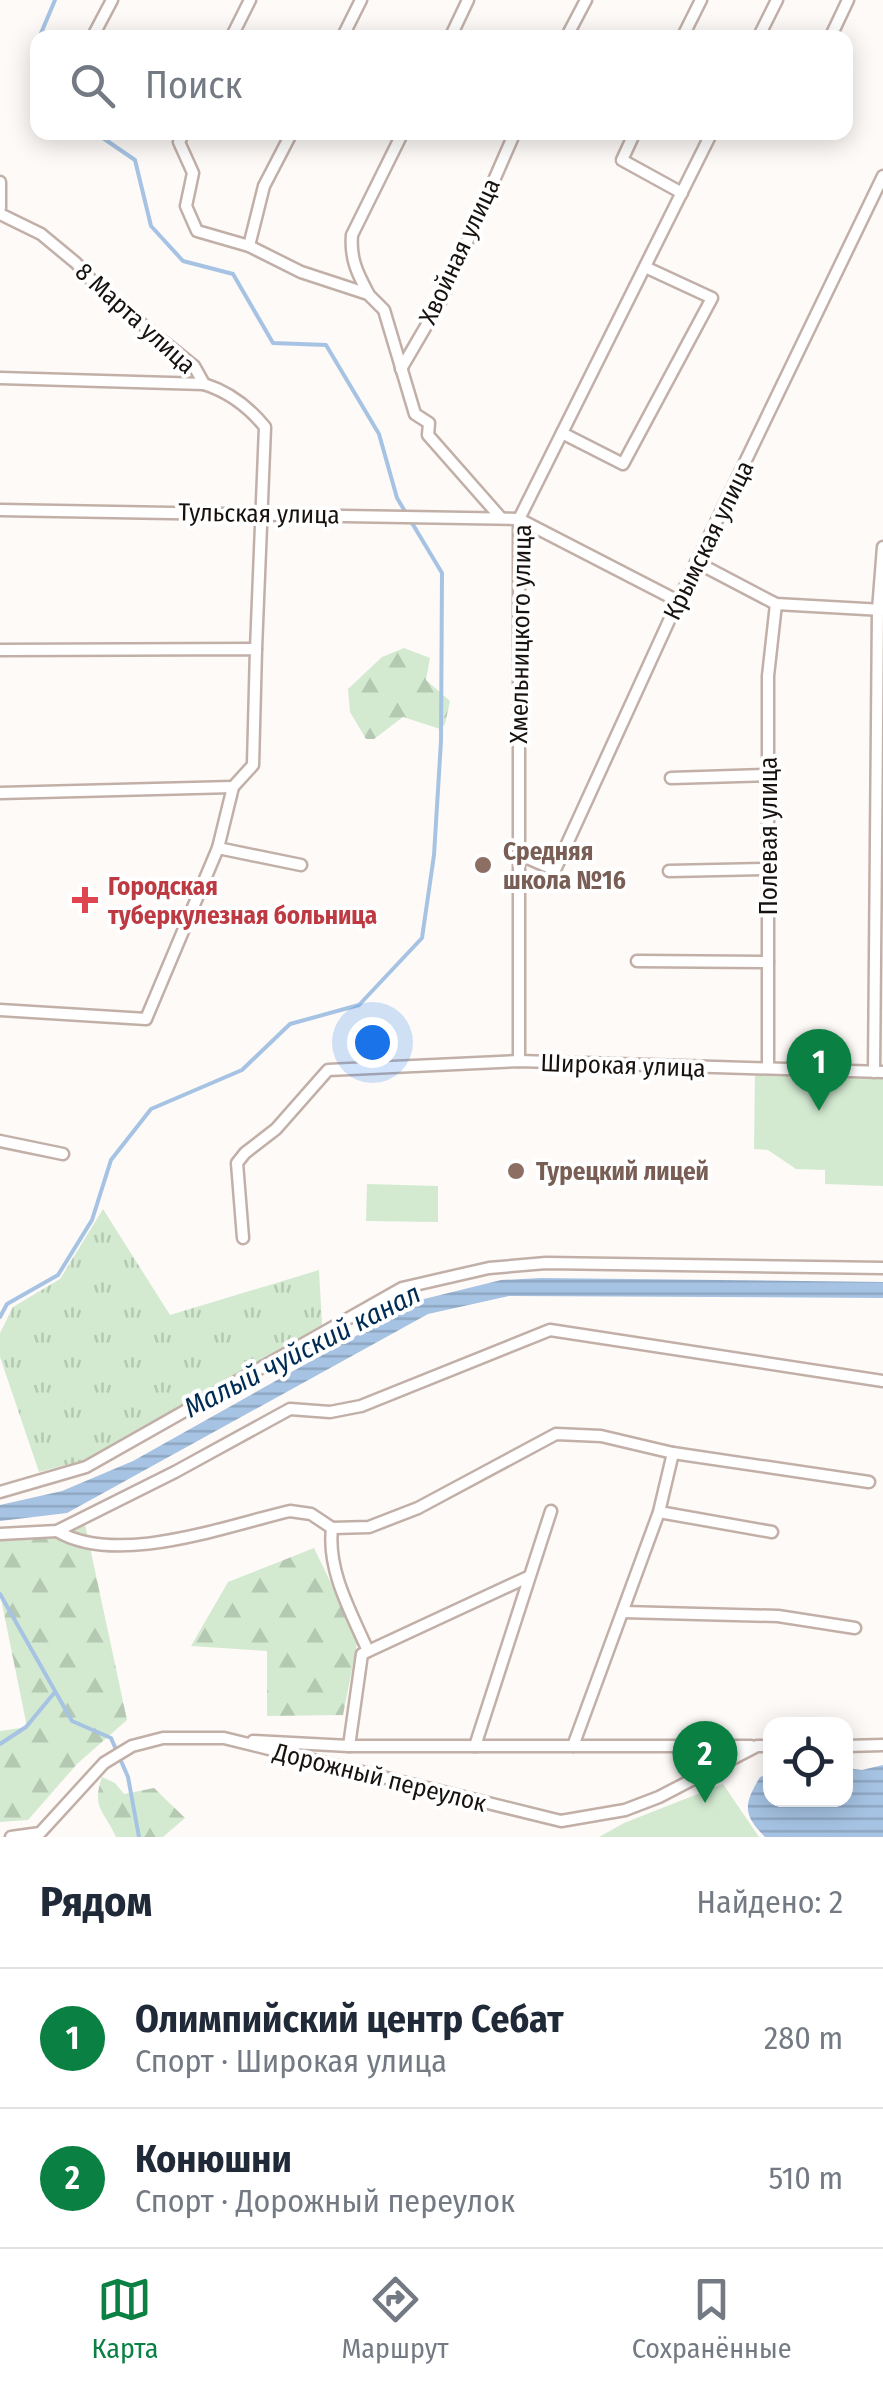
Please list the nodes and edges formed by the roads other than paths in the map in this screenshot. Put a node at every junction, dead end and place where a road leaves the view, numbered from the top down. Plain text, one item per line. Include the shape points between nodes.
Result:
1 (112, 0) edge
2 (250, 0) edge
3 (362, 0) edge
4 (450, 0) edge
5 (586, 0) edge
6 (701, 0) edge
7 (777, 0) edge
8 (848, 0) edge
9 (466, 4) edge
10 (96, 30) edge
11 (235, 30) edge
12 (346, 30) edge
13 (454, 30) edge
14 (570, 30) edge
15 (686, 30) edge
16 (762, 30) edge
17 (834, 30) edge
18 (182, 140) edge
19 (288, 140) edge
20 (399, 140) edge
21 (512, 140) edge
22 (631, 140) edge
23 (708, 140) edge
24 (883, 176) edge
25 (0, 182) edge
26 (682, 192) junction
27 (0, 211) edge
28 (249, 246) junction
29 (646, 267) junction
30 (368, 294) junction
31 (401, 369) junction
32 (0, 378) edge
33 (204, 384) junction
34 (562, 433) junction
35 (0, 510) edge
36 (262, 512) junction
37 (501, 518) junction
38 (519, 519) junction
39 (883, 547) edge
40 (696, 562) junction
41 (678, 601) junction
42 (776, 604) junction
43 (881, 610) edge
44 (256, 649) junction
45 (0, 650) edge
46 (768, 775) junction
47 (670, 778) dead end
48 (233, 788) junction
49 (0, 793) edge
50 (218, 848) junction
51 (518, 854) junction
52 (300, 865) dead end
53 (768, 869) junction
54 (669, 871) dead end
55 (637, 961) dead end
56 (768, 962) junction
57 (0, 1010) edge
58 (519, 1061) junction
59 (768, 1068) junction
60 (878, 1072) edge
61 (0, 1142) edge
62 (63, 1154) dead end
63 (243, 1238) dead end
64 (883, 1268) edge
65 (883, 1381) edge
66 (673, 1453) junction
67 (869, 1482) dead end
68 (0, 1492) edge
69 (551, 1511) dead end
70 (658, 1512) junction
71 (332, 1528) junction
72 (57, 1530) junction
73 (772, 1532) dead end
74 (0, 1534) edge
75 (528, 1576) junction
76 (623, 1612) junction
77 (855, 1628) dead end
78 (368, 1651) junction
79 (224, 1738) junction
80 (349, 1746) junction
81 (475, 1746) junction
82 (573, 1746) junction
83 (757, 1746) junction
84 (763, 1746) edge
85 (853, 1746) edge
86 (883, 1746) edge
87 (11, 1837) edge

1 - 10 street
2 - 11 street
3 - 12 street
4 - 9 street
5 - 14 street
6 - 15 street
7 - 16 street
8 - 17 street
9 - 13 street
18 - 28 street via 193,173 186,206 198,232
19 - 28 street via 264,186
20 - 30 street via 352,234 356,270
21 - 31 street, Хвойная улица via 443,297
22 - 26 street via 622,160
23 - 26 street, Хмельницкого улица
24 - 40 street, Крымская улица
25 - 27 street, 8 Марта улица
26 - 29 street, Хмельницкого улица
27 - 33 street, 8 Марта улица via 76,264 194,366
28 - 30 street
29 - 34 street, Хмельницкого улица
29 - 34 street via 712,298 623,464
30 - 31 street via 384,310
31 - 37 street via 428,435
32 - 33 street
33 - 36 street, 8 Марта улица via 244,404 265,427
34 - 38 street, Хмельницкого улица
35 - 36 street, Тульская улица
36 - 37 street, Тульская улица
36 - 44 street
37 - 38 street, Тульская улица
38 - 41 street
38 - 51 street, Хмельницкого улица
39 - 43 street
40 - 41 street, Крымская улица
40 - 42 street
41 - 51 street, Крымская улица via 555,870
42 - 43 street
42 - 46 street, Полевая улица
43 - 60 street
44 - 45 street
44 - 48 street via 254,765
46 - 47 street
46 - 53 street, Полевая улица
48 - 49 street
48 - 50 street
50 - 52 street
50 - 57 street via 146,1018
51 - 58 street, Хмельницкого улица
53 - 54 street
53 - 56 street, Полевая улица
55 - 56 street
56 - 59 street, Полевая улица
58 - 59 street, Широкая улица
58 - 63 street, Широкая улица via 328,1070 238,1163
59 - 60 street, Широкая улица
61 - 62 street
64 - 68 street via 546,1263 402,1288 86,1467
65 - 72 street via 550,1330 362,1406 290,1409
66 - 67 street
66 - 70 street
66 - 71 street via 601,1436 556,1434 418,1508 369,1527
69 - 75 street
70 - 73 street
70 - 76 street
71 - 72 street via 290,1510 146,1545 75,1542
71 - 78 street via 329,1550
72 - 74 street
75 - 78 street
75 - 81 street
76 - 77 street via 778,1616
76 - 82 street
78 - 80 street via 362,1654
79 - 80 street
79 - 83 street, Дорожный переулок via 561,1821 659,1797
79 - 87 street, Дорожный переулок via 164,1738 132,1746 104,1762 40,1833
80 - 81 street
81 - 82 street
82 - 83 street
83 - 84 street, Дорожный переулок
85 - 86 street

